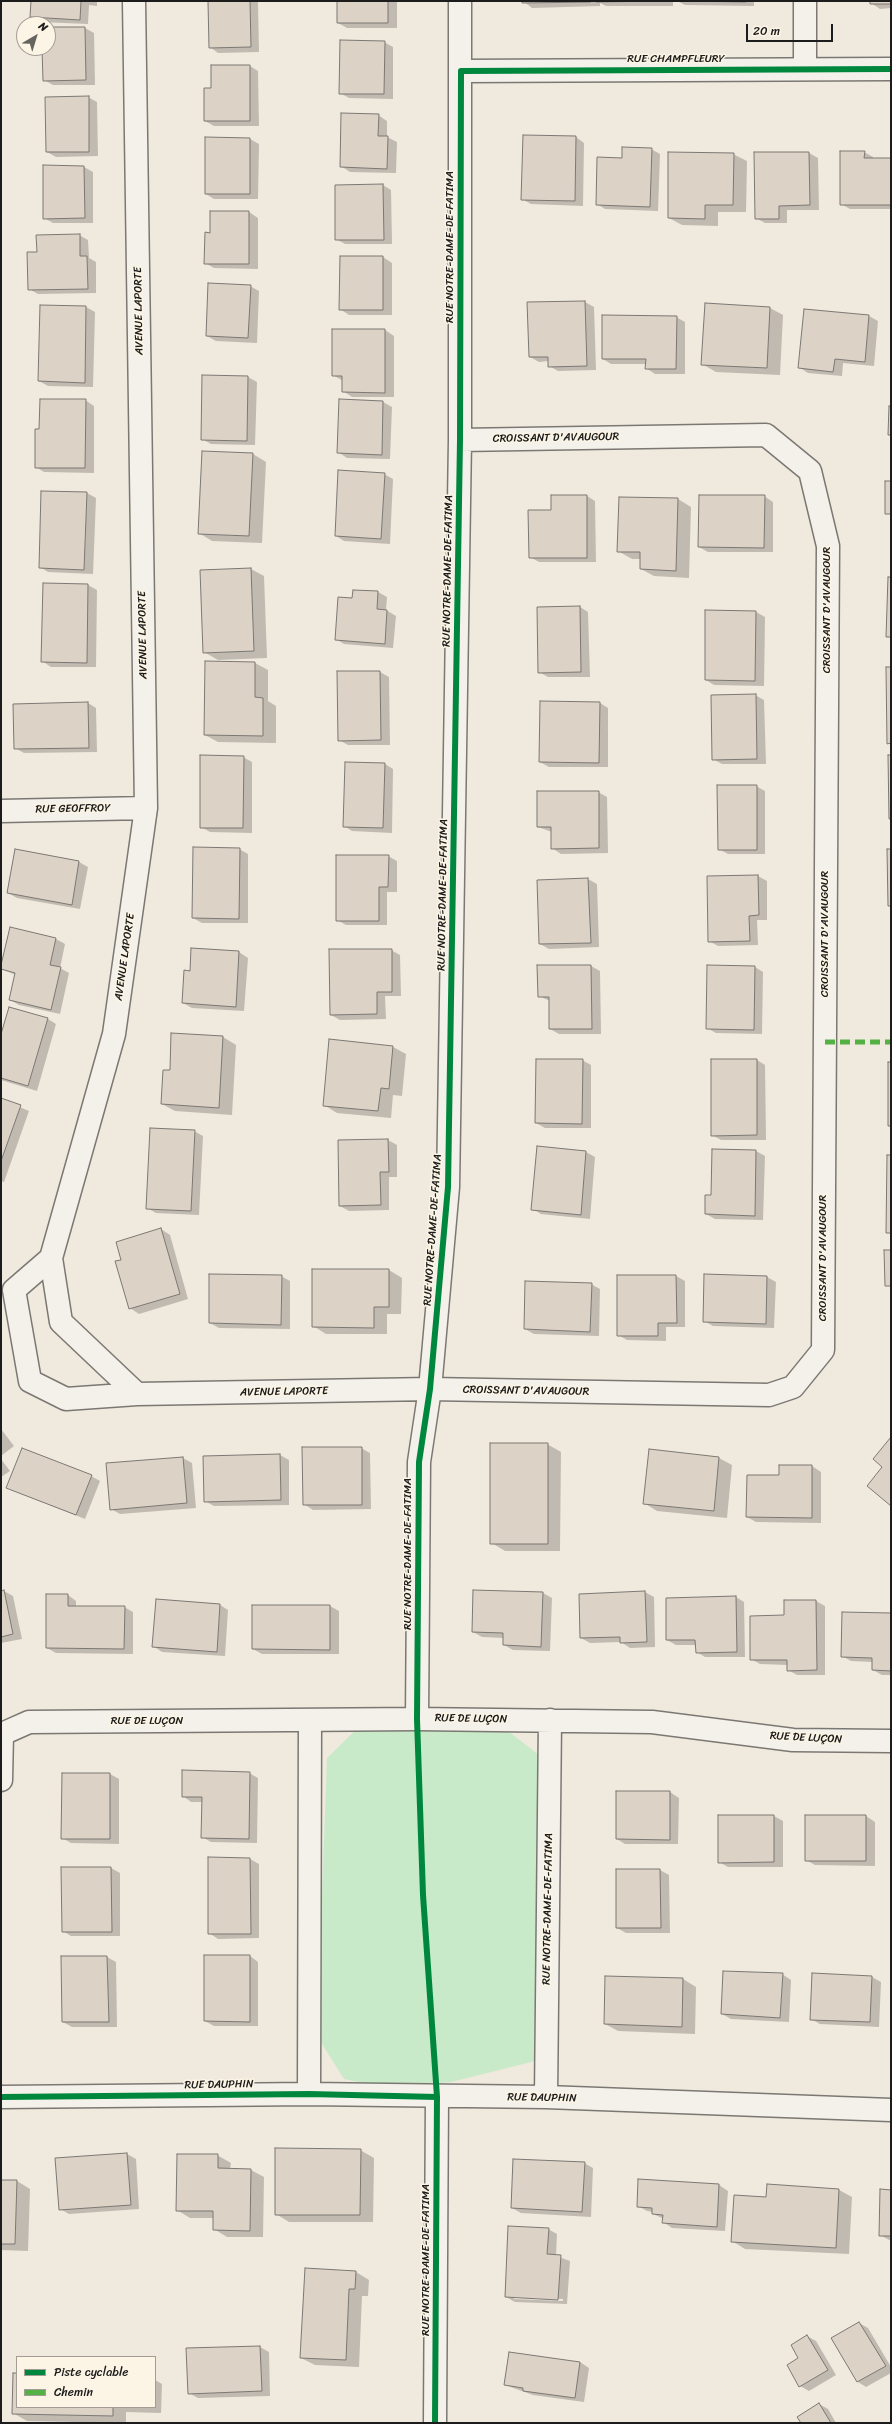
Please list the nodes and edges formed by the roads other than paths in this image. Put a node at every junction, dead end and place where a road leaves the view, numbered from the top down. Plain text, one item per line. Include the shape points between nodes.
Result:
1 (134, 1) edge
2 (460, 1) edge
3 (805, 1) edge
4 (805, 68) junction
5 (891, 69) edge
6 (461, 71) junction
7 (460, 440) junction
8 (146, 808) junction
9 (1, 811) edge
10 (51, 1258) junction
11 (430, 1389) junction
12 (137, 1394) junction
13 (417, 1719) junction
14 (310, 1720) junction
15 (550, 1720) junction
16 (891, 1741) edge
17 (1, 1780) edge
18 (309, 2094) junction
19 (1, 2097) edge
20 (437, 2097) junction
21 (546, 2097) junction
22 (891, 2110) edge
23 (435, 2423) edge

1 - 8 street, AVENUE LAPORTE
2 - 6 street, RUE NOTRE-DAME-DE-FATIMA
3 - 4 street
4 - 5 street, RUE CHAMPFLEURY
4 - 6 street, RUE CHAMPFLEURY
6 - 7 street, RUE NOTRE-DAME-DE-FATIMA
7 - 11 street, RUE NOTRE-DAME-DE-FATIMA via 448,1187
7 - 11 street, CROISSANT D'AVAUGOUR via 766,435 810,471 828,546 823,1350 792,1387 769,1395
8 - 9 street, RUE GEOFFROY
8 - 10 street, AVENUE LAPORTE via 114,1034
10 - 12 street, AVENUE LAPORTE via 61,1322
10 - 12 street, AVENUE LAPORTE via 14,1290 30,1381 66,1399
11 - 12 street, AVENUE LAPORTE
11 - 13 street, RUE NOTRE-DAME-DE-FATIMA via 419,1462
13 - 14 street, RUE DE LUÇON
13 - 15 street, RUE DE LUÇON
14 - 17 street, RUE DE LUÇON via 29,1722 2,1734
14 - 18 street
15 - 16 street, RUE DE LUÇON via 652,1722 793,1740
15 - 21 street, RUE NOTRE-DAME-DE-FATIMA
18 - 19 street, RUE DAUPHIN
18 - 20 street, RUE DAUPHIN
20 - 21 street, RUE DAUPHIN
20 - 23 street, RUE NOTRE-DAME-DE-FATIMA
21 - 22 street, RUE DAUPHIN

